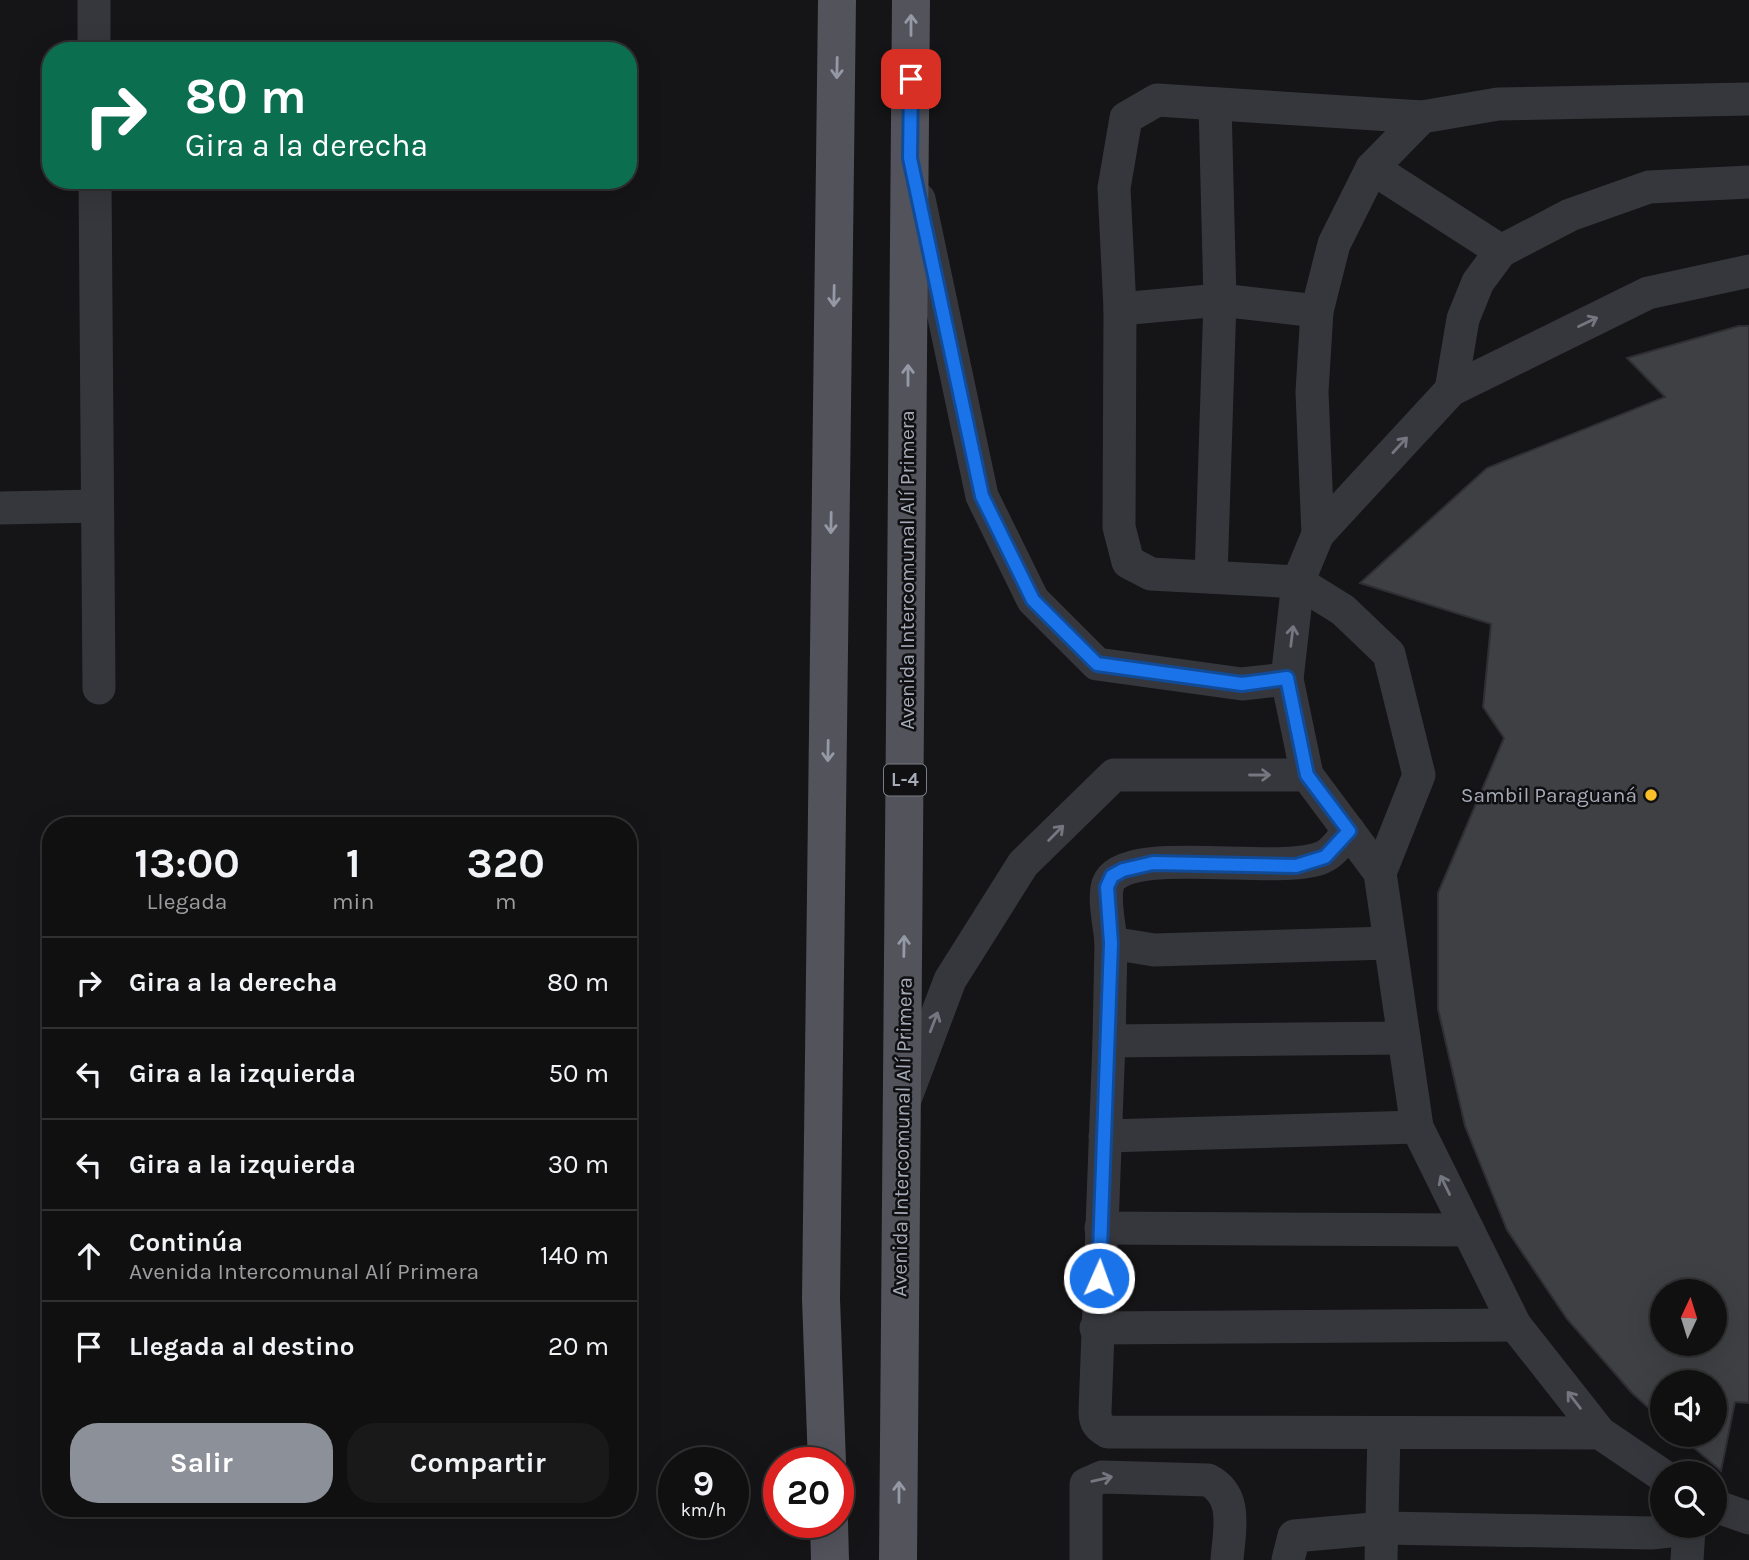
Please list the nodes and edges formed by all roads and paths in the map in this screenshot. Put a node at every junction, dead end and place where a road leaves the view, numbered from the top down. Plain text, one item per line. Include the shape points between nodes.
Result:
1 (94, 0) edge
2 (838, 0) edge
3 (911, 0) edge
4 (94, 42) edge
5 (1749, 99) edge
6 (1215, 104) junction
7 (1422, 117) junction
8 (910, 158) junction
9 (1372, 168) junction
10 (1749, 182) edge
11 (95, 189) edge
12 (1501, 251) junction
13 (1749, 271) edge
14 (1220, 300) junction
15 (1120, 309) junction
16 (1317, 311) junction
17 (1451, 390) junction
18 (97, 506) junction
19 (0, 508) edge
20 (1318, 534) junction
21 (1211, 578) junction
22 (1298, 582) junction
23 (1287, 678) junction
24 (99, 688) dead end
25 (1307, 775) junction
26 (1349, 831) junction
27 (1380, 873) junction
28 (1111, 943) junction
29 (1389, 943) junction
30 (1404, 1038) junction
31 (1109, 1041) junction
32 (902, 1109) junction
33 (1417, 1127) junction
34 (1105, 1136) junction
35 (1101, 1228) junction
36 (1468, 1230) junction
37 (1514, 1325) junction
38 (1096, 1328) junction
39 (1384, 1433) junction
40 (1600, 1433) junction
41 (826, 1447) edge
42 (1650, 1467) edge
43 (1727, 1510) edge
44 (1749, 1518) edge
45 (1650, 1533) edge
46 (829, 1538) edge
47 (1382, 1544) edge
48 (900, 1554) edge
49 (830, 1560) edge
50 (1086, 1560) edge
51 (1227, 1560) edge
52 (1288, 1560) edge

1 - 4 street
2 -> 41 main road via 821,1299
8 -> 3 main road, Avenida Intercomunal Alí Primera / L-4
5 - 7 street via 1497,104
6 - 7 street
6 - 14 street
6 - 15 street via 1157,100 1126,118 1114,188
7 - 9 street
8 - 23 street via 982,496 1033,600 1097,664 1242,684
32 -> 8 main road, Avenida Intercomunal Alí Primera / L-4
9 - 12 street
9 - 16 street via 1334,244
10 - 12 street via 1649,187 1570,215
11 - 18 street
12 - 17 street via 1478,282 1462,319
17 -> 13 street via 1648,293
14 - 15 street
14 - 16 street
14 - 21 street
15 - 21 street via 1119,527 1128,562 1151,574
16 - 20 street via 1312,392
20 -> 17 street
18 - 19 street
18 - 24 street
20 - 22 street
21 - 22 street
23 -> 22 street
22 - 27 street via 1343,610 1389,654 1419,775
23 - 25 street
25 - 26 street
32 -> 25 street via 950,981 1023,864 1114,775
26 - 27 street
26 - 28 street via 1325,857 1296,866 1153,863 1123,870 1112,876 1107,887
27 - 29 street
28 - 29 street via 1154,950
28 - 31 street
29 - 30 street
30 - 31 street
30 - 33 street
31 - 34 street
48 -> 32 main road, Avenida Intercomunal Alí Primera / L-4
33 - 34 street
36 -> 33 street
34 - 35 street
35 - 36 street
35 - 38 street
36 - 37 street
37 - 38 street
40 -> 37 street
38 - 39 street via 1095,1422 1108,1432
39 - 40 street
39 - 47 street
40 - 42 street
43 - 44 street
45 - 47 street
46 - 49 main road
47 - 52 street via 1294,1536
50 -> 51 street via 1086,1484 1102,1476 1208,1480 1218,1485 1226,1494 1231,1514

